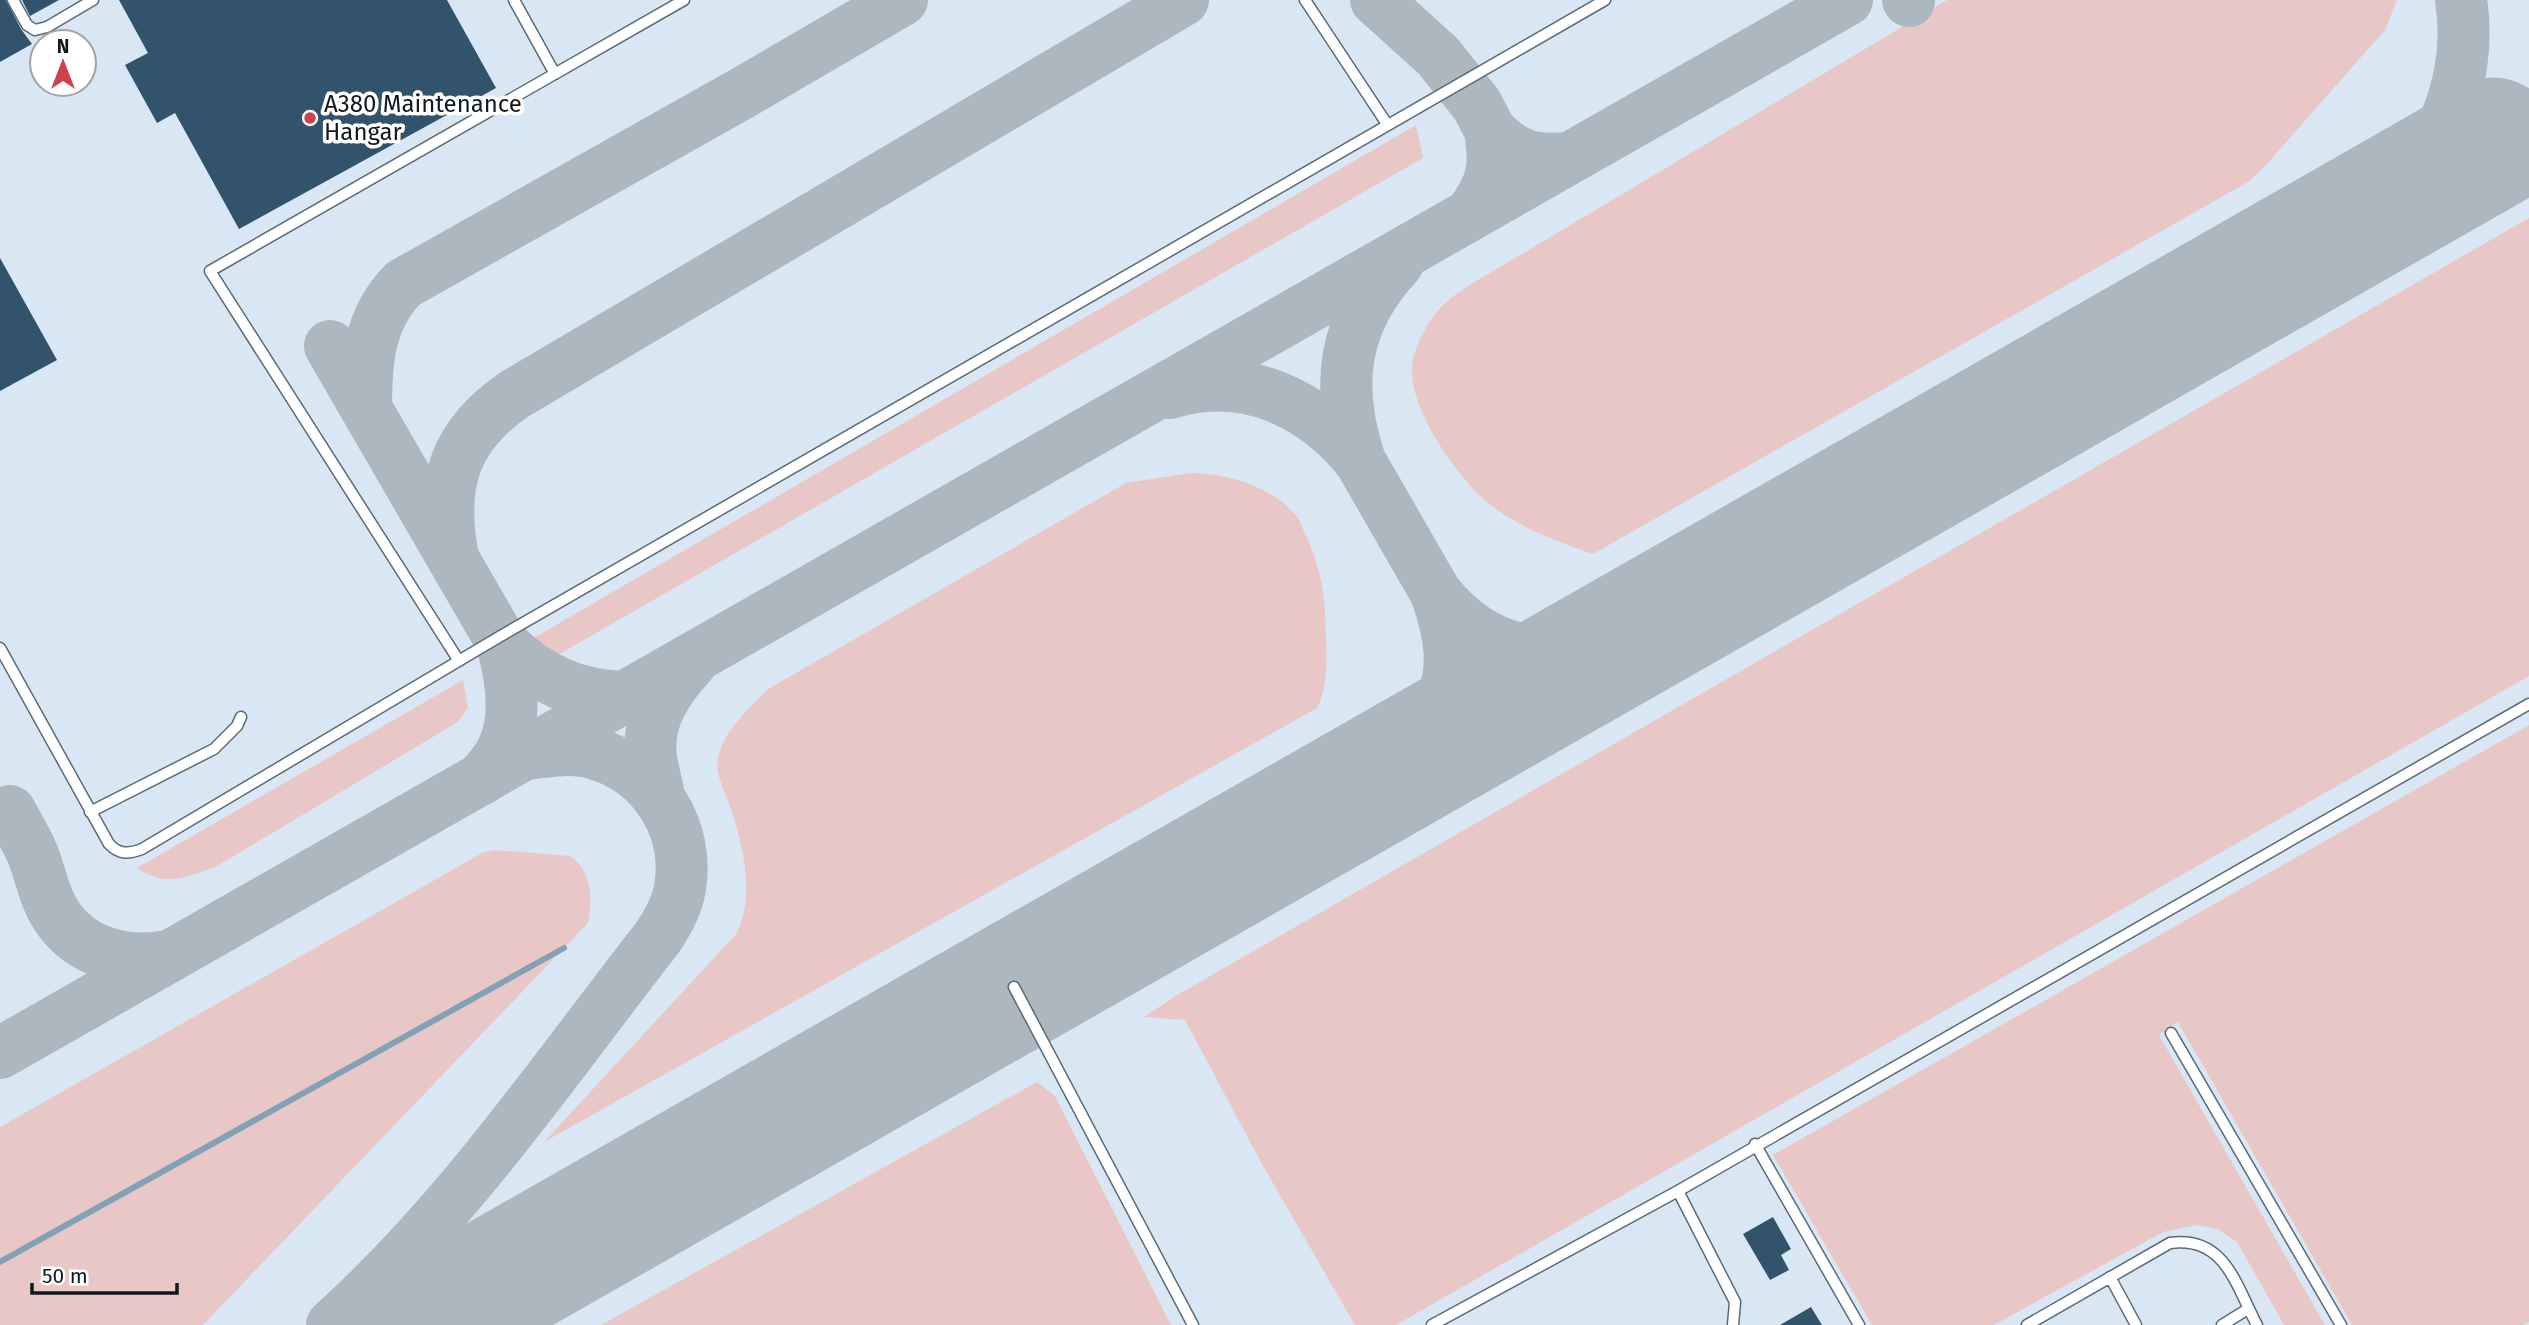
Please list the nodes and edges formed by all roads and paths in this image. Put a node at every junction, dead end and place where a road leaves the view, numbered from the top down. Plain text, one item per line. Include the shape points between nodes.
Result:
1 (13, 0) edge
2 (93, 0) edge
3 (514, 0) edge
4 (684, 0) edge
5 (1306, 0) edge
6 (1605, 0) edge
7 (555, 74) junction
8 (1387, 124) junction
9 (0, 648) edge
10 (459, 661) junction
11 (2529, 704) edge
12 (241, 717) dead end
13 (90, 812) junction
14 (1014, 987) dead end
15 (2171, 1032) dead end
16 (1755, 1144) junction
17 (1678, 1191) junction
18 (2110, 1277) junction
19 (2248, 1309) junction
20 (1194, 1325) edge
21 (1432, 1325) edge
22 (1732, 1325) edge
23 (1859, 1325) edge
24 (2027, 1325) edge
25 (2136, 1325) edge
26 (2222, 1325) edge
27 (2257, 1325) edge
28 (2341, 1325) edge

1 - 2 lane via 35,30
3 - 7 lane
4 - 7 lane
5 - 8 lane
6 - 8 lane
7 - 10 lane via 210,271
8 - 10 lane
9 - 13 lane
10 - 13 lane via 142,849 117,852
11 - 16 lane
12 - 13 lane via 233,732 214,749
14 - 20 lane
15 - 28 lane
16 - 17 lane
16 - 23 lane
17 - 21 lane
17 - 22 lane via 1735,1302
18 - 19 lane via 2170,1243 2185,1241 2212,1250 2223,1261
18 - 24 lane
18 - 25 lane
19 - 26 lane
19 - 27 lane

